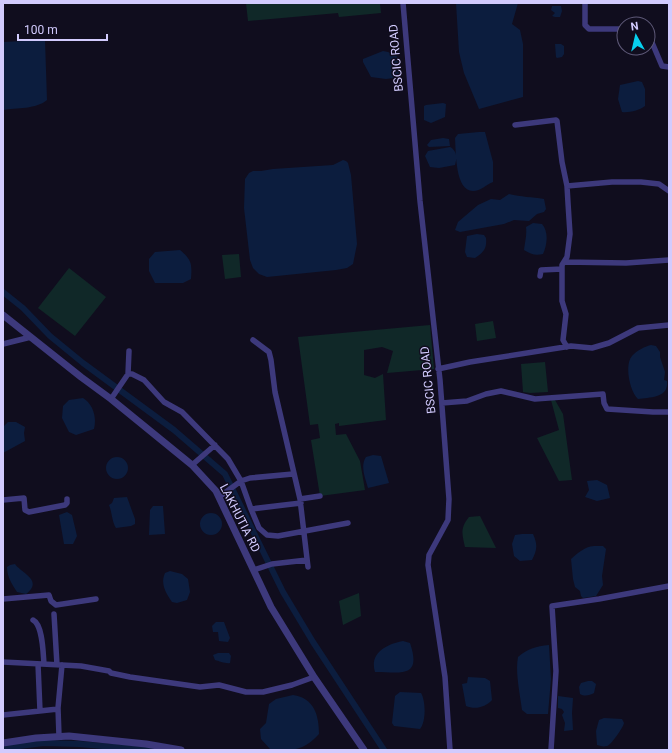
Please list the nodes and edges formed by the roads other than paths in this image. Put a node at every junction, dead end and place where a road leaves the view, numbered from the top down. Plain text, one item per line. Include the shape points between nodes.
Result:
1 (403, 3) edge
2 (584, 3) edge
3 (616, 29) edge
4 (656, 52) edge
5 (669, 67) edge
6 (515, 125) dead end
7 (567, 186) junction
8 (669, 191) edge
9 (669, 260) edge
10 (564, 262) junction
11 (562, 269) junction
12 (540, 276) dead end
13 (3, 314) edge
14 (668, 328) edge
15 (31, 337) junction
16 (253, 340) dead end
17 (3, 344) edge
18 (567, 347) junction
19 (129, 351) dead end
20 (438, 369) junction
21 (128, 374) junction
22 (111, 399) junction
23 (442, 403) junction
24 (669, 412) edge
25 (215, 445) junction
26 (192, 465) junction
27 (294, 474) junction
28 (241, 481) junction
29 (218, 496) junction
30 (320, 496) dead end
31 (67, 498) dead end
32 (3, 500) edge
33 (300, 501) junction
34 (250, 509) junction
35 (348, 523) dead end
36 (304, 531) junction
37 (307, 560) junction
38 (308, 567) dead end
39 (254, 570) junction
40 (669, 586) edge
41 (3, 599) edge
42 (96, 599) dead end
43 (54, 614) dead end
44 (33, 620) dead end
45 (3, 662) edge
46 (41, 664) junction
47 (59, 665) junction
48 (314, 676) junction
49 (58, 709) junction
50 (40, 711) junction
51 (3, 715) edge
52 (59, 736) junction
53 (3, 742) edge
54 (181, 750) edge
55 (364, 750) edge
56 (450, 750) edge
57 (551, 750) edge

1 - 20 street, BSCIC ROAD
2 - 3 street via 585,25 589,29
4 - 5 street via 662,66
6 - 7 street via 557,121
7 - 8 street via 641,182 659,184
7 - 10 street via 570,234
9 - 10 street via 626,263
10 - 11 street
11 - 12 street via 541,270
11 - 18 street via 562,301 566,314 563,340
13 - 15 street, LAKHUTIA RD
14 - 18 street via 638,328 609,343 592,348
15 - 17 street
15 - 22 street, LAKHUTIA RD
16 - 27 street via 269,352 275,392
18 - 20 street
19 - 21 street
20 - 23 street, BSCIC ROAD
21 - 22 street
21 - 25 street via 144,380 164,402 182,412
22 - 26 street, LAKHUTIA RD
23 - 24 street via 467,401 501,391 535,399 603,394 607,409
23 - 56 street, BSCIC ROAD via 449,499 448,520 429,555 428,565 445,678
25 - 26 street
25 - 28 street via 228,459
26 - 29 street, LAKHUTIA RD
27 - 28 street
27 - 33 street
28 - 29 street
28 - 34 street
29 - 39 street, LAKHUTIA RD
30 - 33 street
31 - 32 street via 65,505 29,512 25,510 24,498
33 - 34 street
33 - 36 street
34 - 36 street via 259,528 267,535 278,536
35 - 36 street
36 - 37 street
37 - 38 street
37 - 39 street via 272,564
39 - 48 street, LAKHUTIA RD via 271,607
40 - 57 street via 552,606 556,671
41 - 42 street via 49,595 56,605
43 - 47 street
44 - 46 street via 39,626
45 - 46 street
46 - 47 street
46 - 50 street
47 - 48 street via 81,666 109,671 111,674 200,687 219,685 246,692 263,692 292,685
47 - 49 street
48 - 55 street, LAKHUTIA RD
49 - 50 street
49 - 52 street
50 - 51 street
52 - 53 street
52 - 54 street via 116,740

